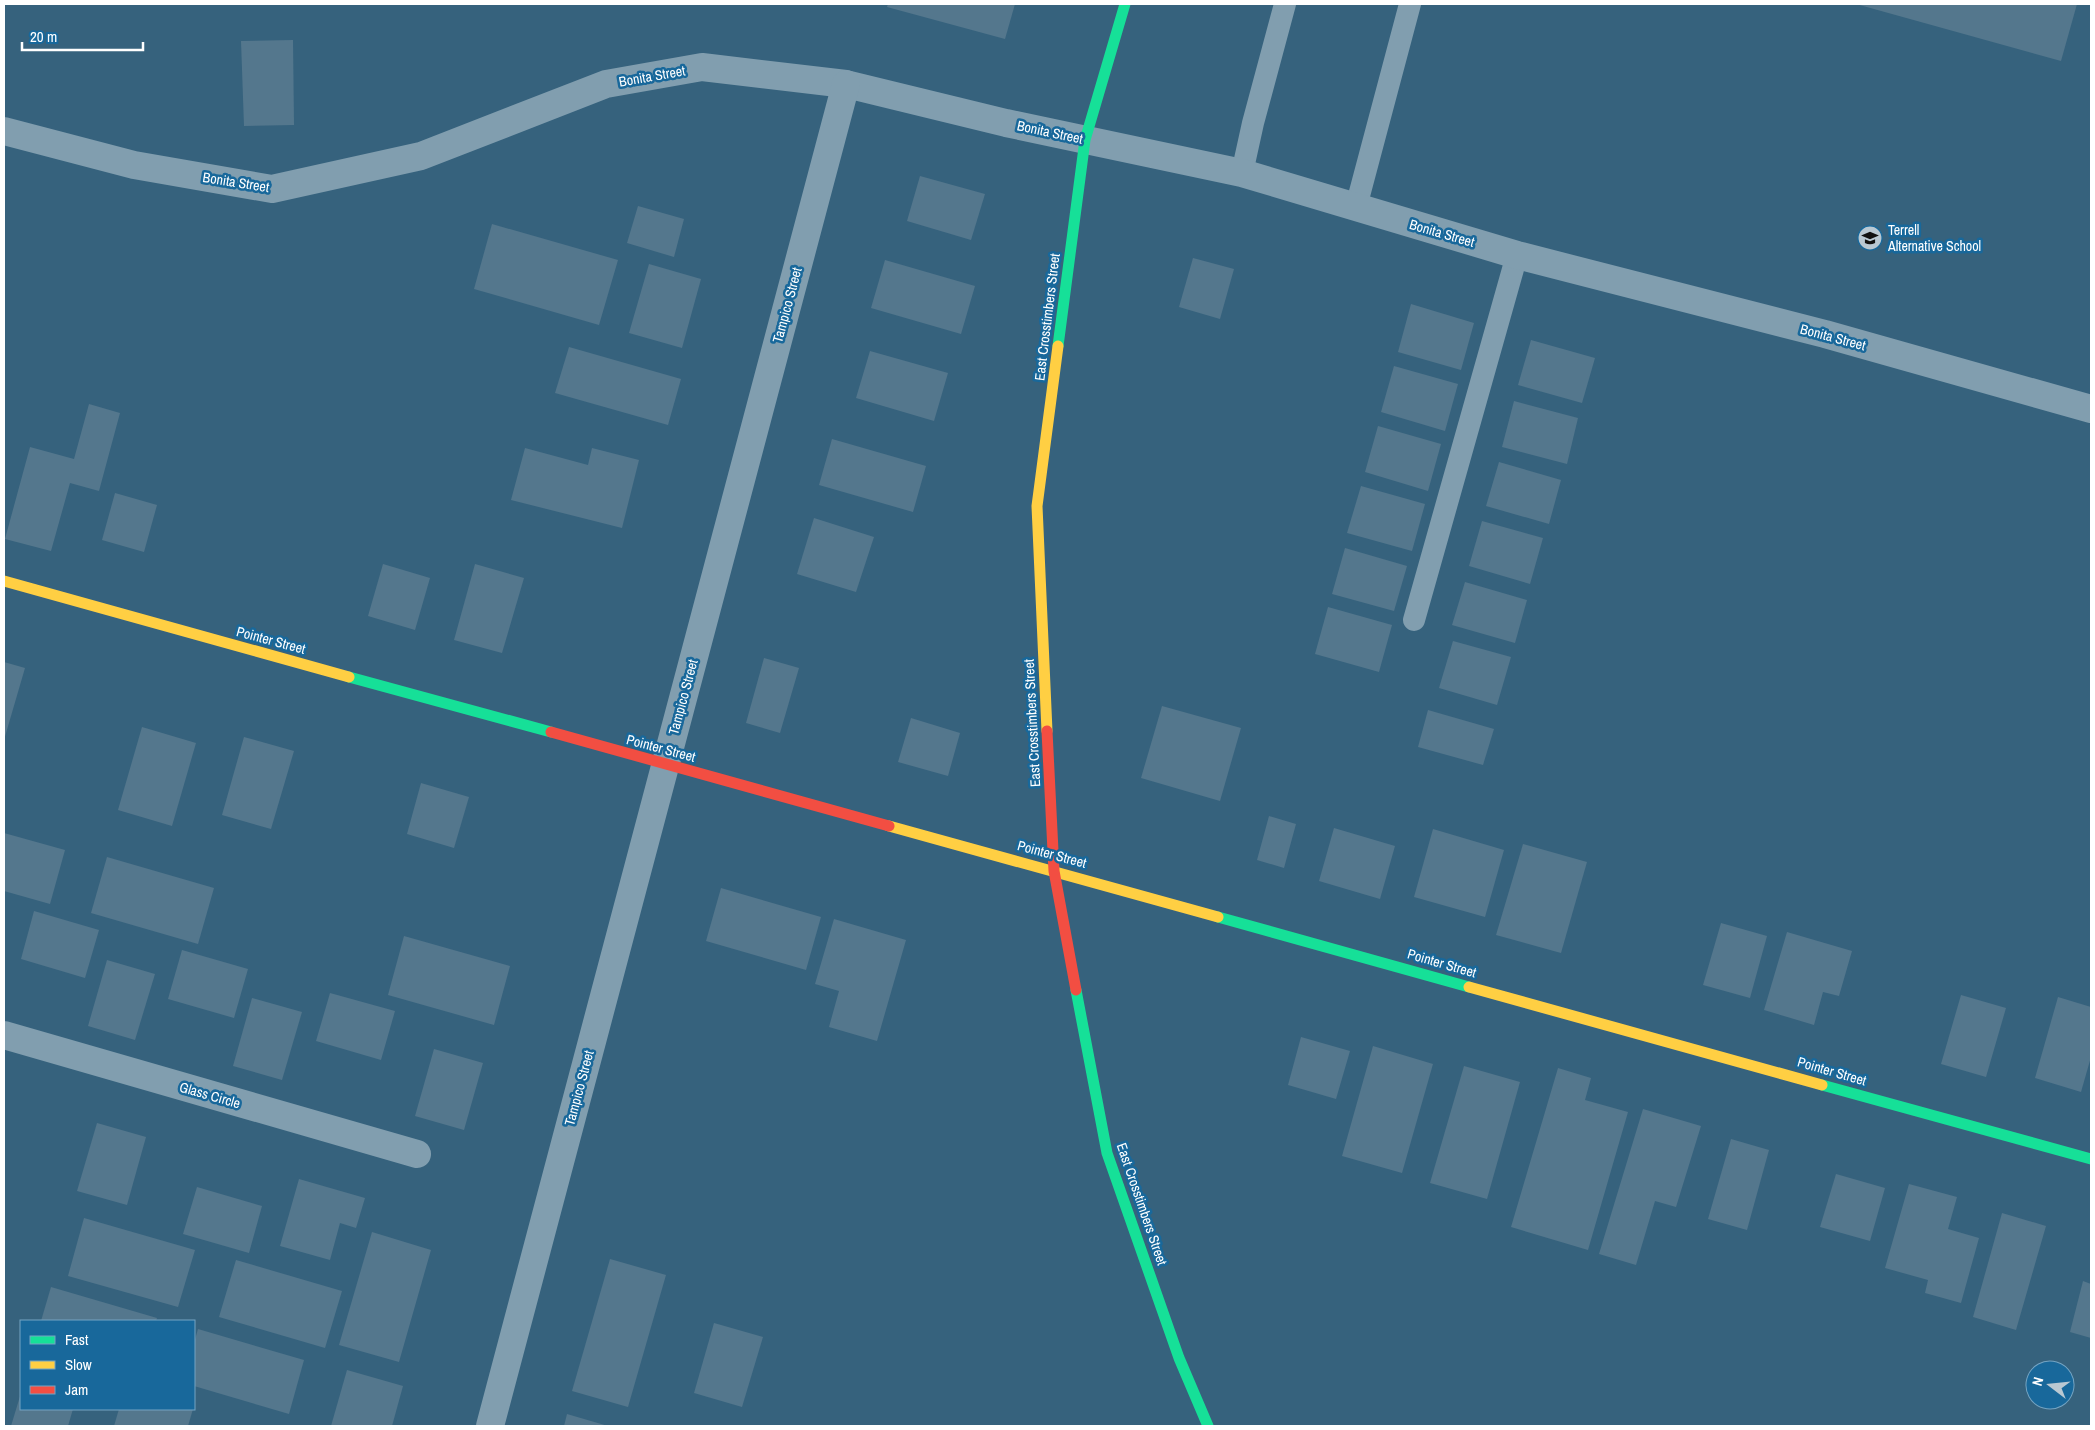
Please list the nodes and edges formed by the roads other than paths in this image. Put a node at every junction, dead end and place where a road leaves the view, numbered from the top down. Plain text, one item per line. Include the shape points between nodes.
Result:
1 (1125, 4) edge
2 (1285, 4) edge
3 (1410, 4) edge
4 (846, 84) junction
5 (4, 131) edge
6 (1085, 140) junction
7 (1242, 174) junction
8 (1356, 207) junction
9 (1517, 255) junction
10 (2091, 409) edge
11 (4, 582) edge
12 (1414, 620) dead end
13 (664, 764) junction
14 (1054, 871) junction
15 (4, 1035) edge
16 (417, 1154) dead end
17 (2091, 1159) edge
18 (490, 1426) edge
19 (1208, 1426) edge

1 - 6 street, East Crosstimbers Street
2 - 7 lane
3 - 8 lane
4 - 5 street, Bonita Street via 702,67 606,84 421,156 272,190 134,165
4 - 6 street, Bonita Street
4 - 13 street, Tampico Street
6 - 7 street, Bonita Street
6 - 14 street, East Crosstimbers Street via 1037,506
7 - 8 street, Bonita Street
8 - 9 street, Bonita Street
9 - 10 street, Bonita Street via 1825,334
9 - 12 lane
11 - 13 street, Pointer Street
13 - 14 street, Pointer Street
13 - 18 street, Tampico Street
14 - 17 street, Pointer Street
14 - 19 street, East Crosstimbers Street via 1107,1153 1180,1358
15 - 16 street, Glass Circle

